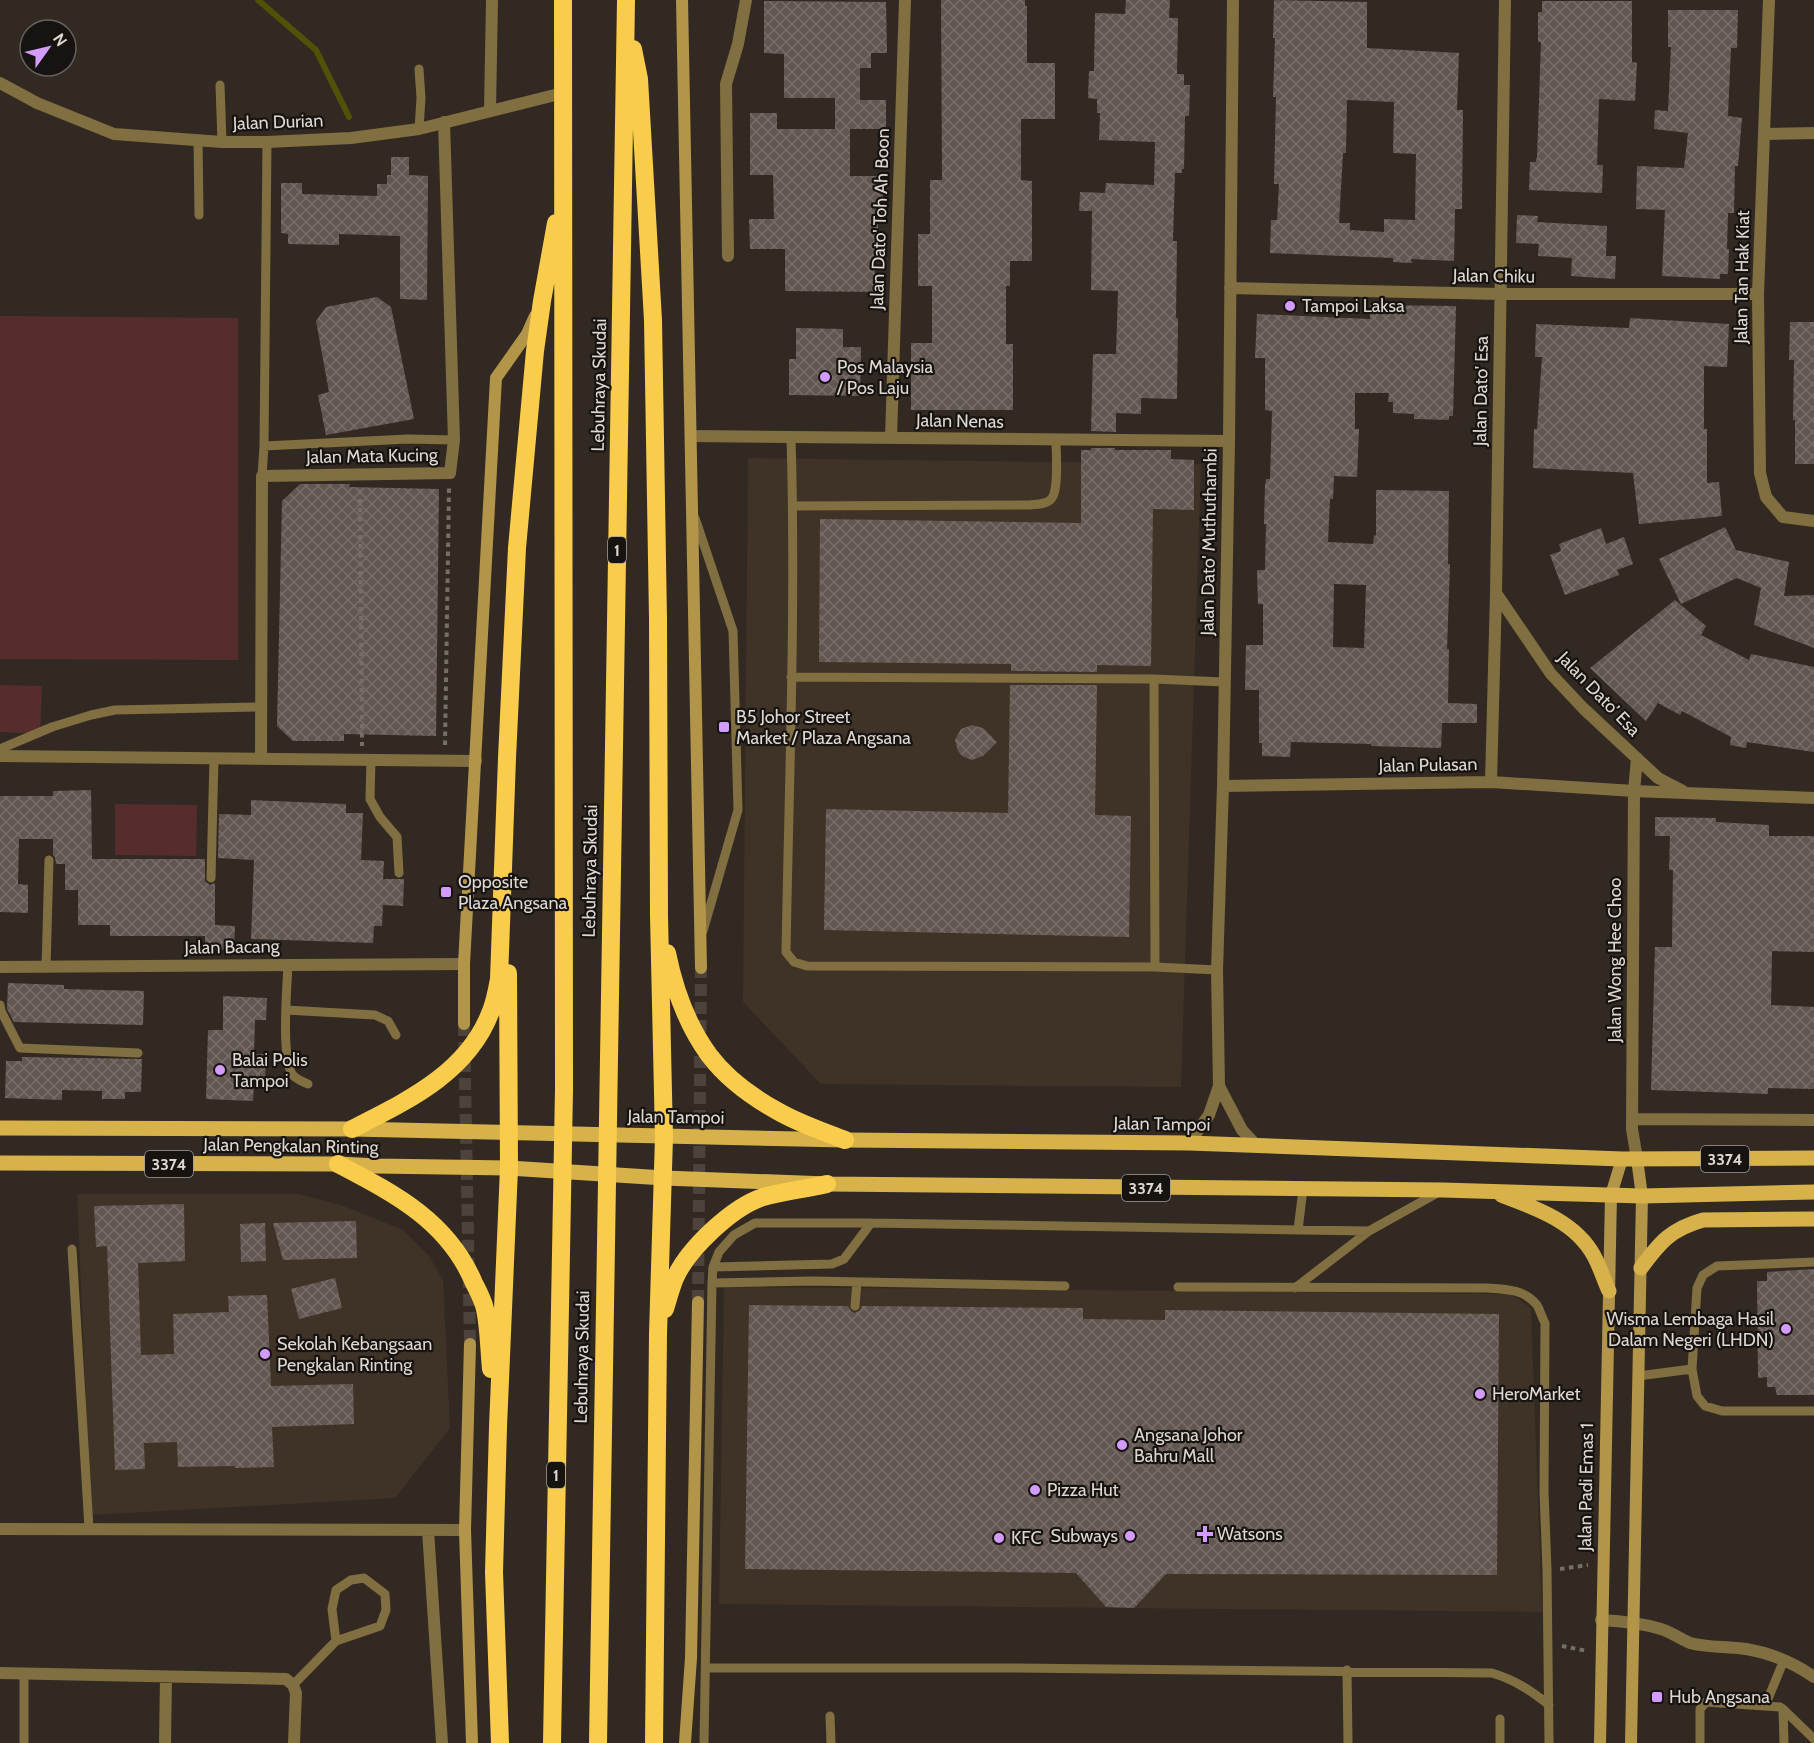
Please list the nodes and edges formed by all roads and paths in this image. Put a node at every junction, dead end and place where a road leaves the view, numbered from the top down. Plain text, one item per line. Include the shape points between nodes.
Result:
1 (492, 0) edge
2 (563, 0) edge
3 (682, 0) edge
4 (746, 0) edge
5 (905, 0) edge
6 (1233, 0) edge
7 (1505, 0) edge
8 (1768, 0) edge
9 (626, 6) edge
10 (419, 69) dead end
11 (0, 83) edge
12 (220, 85) dead end
13 (563, 93) junction
14 (490, 110) junction
15 (444, 122) junction
16 (419, 129) junction
17 (1814, 133) edge
18 (1764, 134) junction
19 (198, 140) junction
20 (222, 142) junction
21 (267, 142) junction
22 (564, 179) junction
23 (199, 215) dead end
24 (728, 256) dead end
25 (1230, 288) junction
26 (1500, 294) junction
27 (1758, 294) junction
28 (542, 301) junction
29 (691, 436) junction
30 (791, 437) junction
31 (891, 438) junction
32 (454, 440) junction
33 (1056, 440) junction
34 (1229, 441) junction
35 (264, 446) junction
36 (450, 472) junction
37 (360, 474) junction
38 (262, 476) junction
39 (793, 506) junction
40 (693, 510) junction
41 (1814, 521) edge
42 (1496, 593) junction
43 (791, 677) junction
44 (1154, 679) junction
45 (1224, 682) junction
46 (261, 707) junction
47 (0, 749) edge
48 (0, 756) edge
49 (214, 758) junction
50 (507, 758) junction
51 (1636, 758) junction
52 (261, 759) junction
53 (366, 760) junction
54 (445, 761) junction
55 (476, 761) junction
56 (1491, 782) junction
57 (1223, 786) junction
58 (1634, 791) junction
59 (1687, 793) junction
60 (1814, 798) edge
61 (49, 860) dead end
62 (399, 873) dead end
63 (211, 878) dead end
64 (659, 916) junction
65 (700, 939) junction
66 (288, 964) junction
67 (464, 964) junction
68 (0, 967) edge
69 (1155, 967) junction
70 (46, 968) junction
71 (701, 968) tunnel mouth
72 (1217, 970) junction
73 (0, 1005) edge
74 (286, 1010) junction
75 (464, 1024) tunnel mouth
76 (396, 1035) dead end
77 (138, 1053) dead end
78 (308, 1084) dead end
79 (1219, 1086) junction
80 (1814, 1120) edge
81 (1632, 1124) junction
82 (0, 1128) edge
83 (352, 1129) junction
84 (509, 1132) junction
85 (664, 1137) junction
86 (851, 1141) junction
87 (1189, 1143) junction
88 (1257, 1146) junction
89 (1814, 1158) edge
90 (1630, 1159) junction
91 (0, 1163) edge
92 (338, 1164) junction
93 (509, 1168) junction
94 (664, 1178) junction
95 (827, 1184) junction
96 (1303, 1189) junction
97 (1443, 1190) junction
98 (1490, 1191) junction
99 (1814, 1192) edge
100 (1611, 1195) junction
101 (1642, 1196) junction
102 (1814, 1219) edge
103 (871, 1223) junction
104 (1298, 1230) junction
105 (1369, 1231) junction
106 (72, 1249) dead end
107 (1814, 1262) edge
108 (713, 1267) junction
109 (1641, 1268) junction
110 (857, 1282) junction
111 (712, 1283) junction
112 (1065, 1286) dead end
113 (1178, 1287) dead end
114 (1295, 1288) junction
115 (1609, 1291) junction
116 (698, 1302) tunnel mouth
117 (855, 1306) dead end
118 (658, 1334) junction
119 (470, 1344) tunnel mouth
120 (1692, 1369) junction
121 (1638, 1376) junction
122 (1814, 1411) edge
123 (498, 1427) junction
124 (89, 1528) junction
125 (0, 1529) edge
126 (428, 1530) junction
127 (465, 1530) junction
128 (1603, 1564) junction
129 (1547, 1570) junction
130 (1601, 1620) junction
131 (1633, 1622) junction
132 (336, 1641) junction
133 (1547, 1643) junction
134 (1601, 1653) junction
135 (1784, 1660) junction
136 (706, 1668) junction
137 (1347, 1670) junction
138 (0, 1674) edge
139 (24, 1674) junction
140 (166, 1677) junction
141 (1814, 1677) edge
142 (293, 1685) junction
143 (1549, 1705) junction
144 (1765, 1706) junction
145 (1783, 1709) junction
146 (830, 1716) dead end
147 (1500, 1719) dead end
148 (1814, 1739) edge
149 (24, 1743) edge
150 (165, 1743) edge
151 (294, 1743) edge
152 (442, 1743) edge
153 (472, 1743) edge
154 (500, 1743) edge
155 (552, 1743) edge
156 (598, 1743) edge
157 (654, 1743) edge
158 (685, 1743) edge
159 (704, 1743) edge
160 (831, 1743) edge
161 (1348, 1743) edge
162 (1500, 1743) edge
163 (1549, 1743) edge
164 (1600, 1743) edge
165 (1631, 1743) edge
166 (1700, 1743) edge
167 (1784, 1743) edge

1 - 14 street
2 - 13 highway, Lebuhraya Skudai / 1
3 - 29 street
4 - 24 street via 726,84
5 - 31 street, Jalan Dato' Toh Ah Boon
6 - 25 street, Jalan Dato' Muthuthambi
7 - 26 street, Jalan Dato' Esa
8 - 18 street, Jalan Tan Hak Kiat
9 - 64 highway via 639,79 653,320
9 - 156 highway, Lebuhraya Skudai / 1
10 - 16 lane
11 - 19 street, Jalan Durian via 37,103 114,134
12 - 20 lane
13 - 14 street, Jalan Durian
13 - 22 highway, Lebuhraya Skudai / 1
14 - 15 street, Jalan Durian
15 - 16 street, Jalan Durian
15 - 32 street, Jalan Mata Kucing
16 - 21 street, Jalan Durian via 351,138
17 - 18 street
18 - 27 street, Jalan Tan Hak Kiat
19 - 20 street, Jalan Durian
19 - 23 lane
20 - 21 street, Jalan Durian
21 - 35 lane
22 - 28 highway
22 - 155 highway, Lebuhraya Skudai / 1 via 564,1089
25 - 26 street, Jalan Chiku
25 - 34 street, Jalan Dato' Muthuthambi
26 - 27 street, Jalan Chiku
26 - 42 street, Jalan Dato' Esa
27 - 41 street, Jalan Tan Hak Kiat via 1760,473 1766,497 1784,517
28 - 50 highway via 517,548
28 - 55 street via 527,334 496,378
29 - 30 street, Jalan Nenas
29 - 40 street
30 - 31 street, Jalan Nenas
30 - 39 lane
31 - 33 street, Jalan Nenas
32 - 35 lane
32 - 36 street, Jalan Mata Kucing
33 - 34 street, Jalan Nenas
33 - 39 lane via 1056,487 1052,498 1043,504
34 - 45 street, Jalan Dato' Muthuthambi
35 - 38 lane
36 - 37 street, Jalan Mata Kucing
36 - 54 path
37 - 38 street, Jalan Mata Kucing
37 - 53 path
38 - 46 street
39 - 43 lane
40 - 65 street
40 - 65 lane via 733,631 738,810
42 - 51 street, Jalan Dato’ Esa via 1551,674
42 - 56 street, Jalan Dato' Esa
43 - 44 lane
43 - 69 lane via 786,952 794,962 807,966
44 - 45 lane
44 - 69 lane
45 - 57 street, Jalan Dato' Muthuthambi
46 - 47 lane via 115,710 52,727
46 - 52 street
48 - 49 street
49 - 52 street
49 - 63 lane
50 - 83 highway via 499,979 492,1011 465,1056 441,1078
50 - 84 highway
51 - 58 street, Jalan Dato’ Esa
51 - 59 street, Jalan Dato’ Esa via 1658,778
52 - 53 street
53 - 54 street
53 - 62 lane via 370,799 397,837
54 - 55 street
55 - 67 street
56 - 57 street, Jalan Pulasan
56 - 58 street, Jalan Pulasan
57 - 72 street, Jalan Dato' Muthuthambi
58 - 59 street
58 - 81 street, Jalan Wong Hee Choo
59 - 60 street
61 - 70 lane
64 - 85 highway
64 - 86 highway via 670,968 684,1007 710,1055 729,1077 782,1114
65 - 71 street
66 - 67 street, Jalan Bacang
66 - 70 street, Jalan Bacang
66 - 74 lane
67 - 75 street
68 - 70 street, Jalan Bacang
69 - 72 lane
72 - 79 street, Jalan Dato' Muthuthambi
73 - 77 lane via 20,1048
74 - 76 lane via 375,1016 388,1021
74 - 78 lane via 288,1064 294,1077
79 - 87 street, Jalan Dato' Muthuthambi via 1209,1115
79 - 88 street, Jalan Dato' Muthuthambi via 1242,1130
80 - 81 street
81 - 90 street, Jalan Wong Hee Choo
82 - 83 main road, Jalan Pengkalan Rinting / 3374
83 - 84 main road, Jalan Pengkalan Rinting / 3374
84 - 85 main road, Jalan Tampoi / 3374
84 - 93 highway
85 - 86 main road, Jalan Tampoi / 3374
85 - 94 highway
86 - 87 main road, Jalan Tampoi / 3374
87 - 88 main road, Jalan Tampoi / 3374
88 - 90 main road, Jalan Tampoi / 3374
89 - 90 main road, Jalan Tampoi / 3374
90 - 100 street, Jalan Padi Emas 1
90 - 101 street
91 - 92 main road, Jalan Pengkalan Rinting / 3374
92 - 93 main road, Jalan Pengkalan Rinting / 3374
92 - 123 highway via 414,1208 453,1245 468,1269 484,1308
93 - 94 main road, 3374
93 - 123 highway
94 - 95 main road, 3374
94 - 118 highway
95 - 96 main road, 3374
95 - 118 highway via 762,1198 718,1226 691,1251 675,1277
96 - 97 main road, 3374
96 - 104 lane
97 - 98 main road, 3374
97 - 105 lane
98 - 100 main road, 3374
98 - 115 main road via 1556,1218 1576,1234 1593,1255
99 - 101 main road, 3374
100 - 101 main road, 3374
100 - 115 street, Jalan Padi Emas 1
101 - 109 street
102 - 109 main road via 1703,1220 1671,1233
103 - 104 lane
103 - 108 lane via 844,1259 832,1264
103 - 108 lane via 755,1223 734,1235 719,1252
104 - 105 lane
105 - 114 lane
106 - 124 lane
107 - 120 lane via 1717,1266 1703,1275 1696,1288
108 - 111 lane
109 - 121 street
110 - 111 lane
110 - 112 lane
110 - 117 lane
111 - 136 lane
113 - 114 lane
114 - 129 lane via 1495,1288 1525,1295 1537,1305 1545,1323
115 - 128 street, Jalan Padi Emas 1
116 - 158 street via 691,1658
118 - 157 highway
119 - 127 street
120 - 121 lane
120 - 122 lane via 1697,1396 1706,1406 1722,1411
121 - 131 street
123 - 154 highway via 494,1572
124 - 125 street
124 - 126 street
126 - 127 street
126 - 152 street
127 - 153 street
128 - 129 path
128 - 130 street, Jalan Padi Emas 1
129 - 133 lane
130 - 131 street
130 - 134 street, Jalan Padi Emas 1
131 - 135 street via 1663,1629 1689,1642 1745,1649
131 - 165 street
132 - 132 lane via 380,1626 386,1610 384,1594 364,1578 351,1580 336,1590 332,1608
132 - 142 lane
133 - 134 path
133 - 143 lane
134 - 164 street, Jalan Padi Emas 1
135 - 141 street
135 - 144 lane
136 - 137 lane
136 - 159 lane
137 - 143 lane via 1492,1673 1511,1679
137 - 161 lane
138 - 139 street
139 - 140 street
139 - 149 lane
140 - 142 street via 286,1679
140 - 150 street
142 - 151 street
143 - 163 lane
144 - 145 lane
144 - 166 lane via 1706,1702 1700,1709
145 - 148 lane
145 - 167 lane
146 - 160 lane
147 - 162 lane

